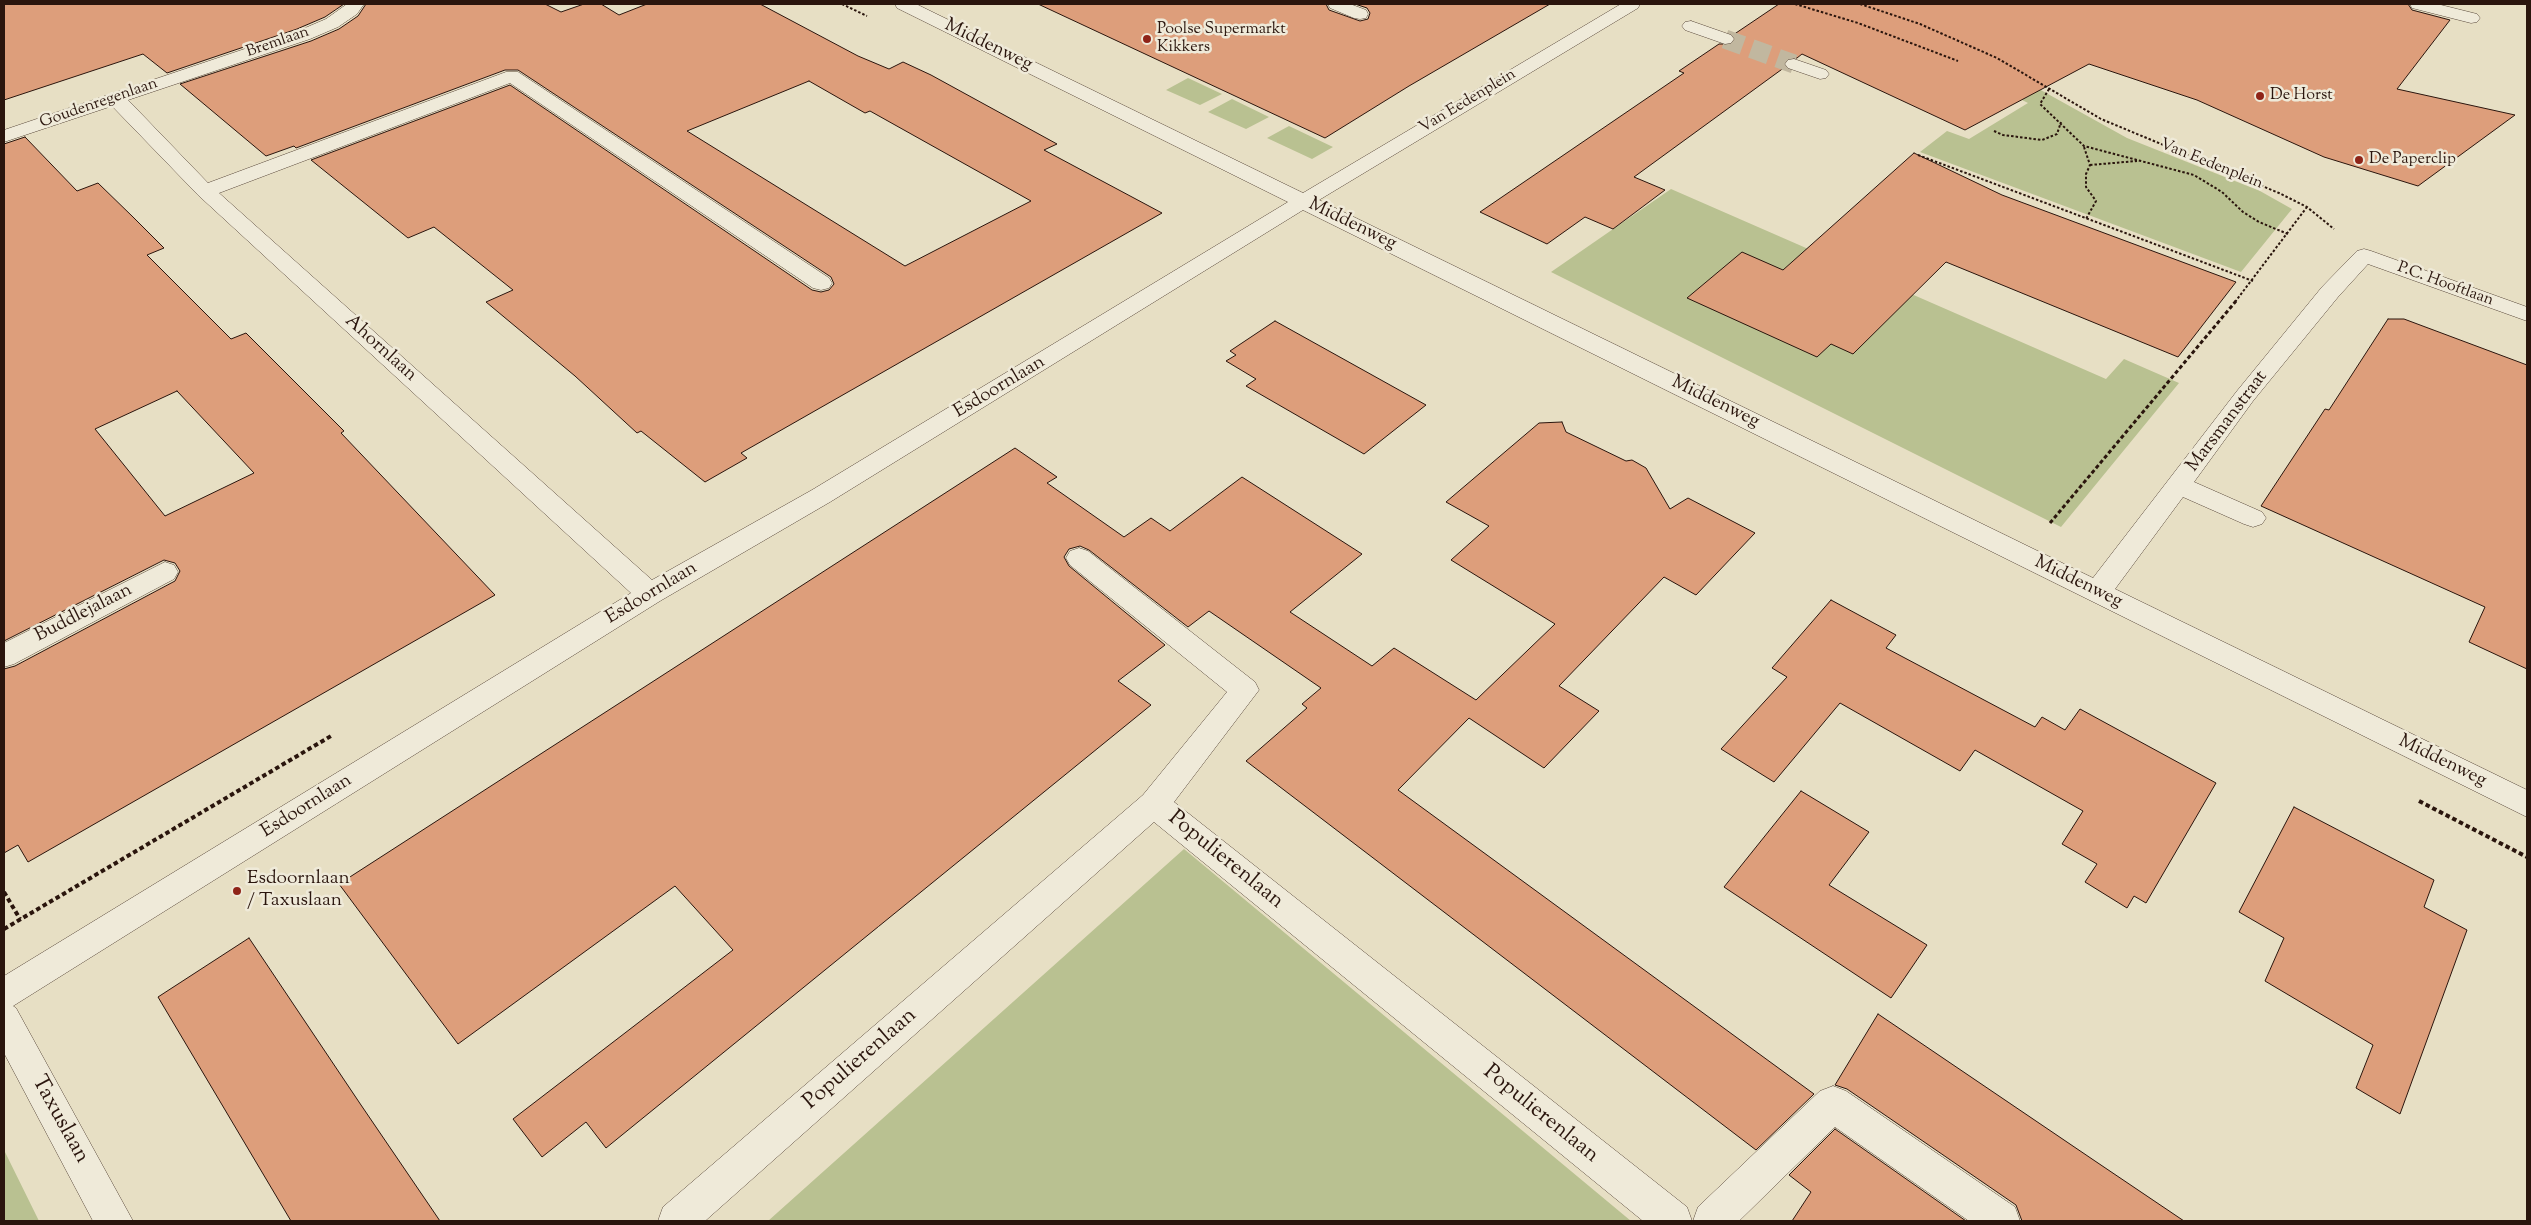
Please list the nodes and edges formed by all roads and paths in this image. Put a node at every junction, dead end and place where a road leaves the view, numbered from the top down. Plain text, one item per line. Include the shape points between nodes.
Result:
1 (356, 4) edge
2 (903, 4) edge
3 (1336, 4) edge
4 (1632, 4) edge
5 (1795, 4) edge
6 (1860, 4) edge
7 (2418, 4) edge
8 (1360, 14) dead end
9 (2471, 18) dead end
10 (1691, 26) dead end
11 (1725, 39) tunnel mouth
12 (1958, 61) dead end
13 (1794, 64) tunnel mouth
14 (194, 71) joint
15 (1820, 74) dead end
16 (2049, 89) junction
17 (116, 98) junction
18 (2061, 122) junction
19 (1994, 131) dead end
20 (4, 136) edge
21 (2084, 146) junction
22 (1918, 156) dead end
23 (2139, 161) junction
24 (2090, 164) junction
25 (204, 191) junction
26 (1303, 200) junction
27 (2307, 208) junction
28 (2086, 219) junction
29 (2288, 234) junction
30 (2364, 255) junction
31 (2253, 281) junction
32 (821, 283) dead end
33 (2527, 314) edge
34 (2180, 486) junction
35 (2253, 518) dead end
36 (2044, 530) dead end
37 (1078, 558) dead end
38 (165, 572) dead end
39 (2097, 593) junction
40 (650, 594) junction
41 (4, 656) edge
42 (1154, 804) junction
43 (2527, 804) edge
44 (4, 892) edge
45 (20, 920) dead end
46 (4, 994) edge
47 (4, 1019) edge
48 (114, 1221) edge
49 (677, 1221) edge
50 (1673, 1221) edge
51 (1712, 1221) edge
52 (2001, 1221) edge

1 - 14 street, Bremlaan via 332,23 304,35
2 - 26 street, Middenweg
3 - 8 street
4 - 26 street, Van Eedenplein
5 - 12 path via 1858,23
6 - 16 path, Van Eedenplein via 1920,24 1997,58
7 - 9 street
10 - 11 street
13 - 15 street
14 - 17 street, Goudenregenlaan
16 - 18 path via 2040,104
16 - 27 path, Van Eedenplein via 2109,122 2241,176
17 - 20 street, Goudenregenlaan
17 - 25 street, Ahornlaan
18 - 19 path via 2057,134 2042,140
18 - 21 path
21 - 23 path, Van Eedenplein
21 - 24 path
22 - 28 path
23 - 24 path, Van Eedenplein
23 - 29 path, Van Eedenplein via 2194,175 2222,192 2251,217
24 - 28 path via 2086,187 2096,202
25 - 32 street via 512,76
25 - 40 street, Ahornlaan
26 - 39 street, Middenweg
26 - 40 street, Esdoornlaan via 821,496
27 - 29 path
27 - 30 path, Van Eedenplein
28 - 31 path
29 - 31 path
30 - 33 street, P.C. Hooftlaan
30 - 34 street, Marsmanstraat via 2245,396
31 - 36 path
34 - 35 street
34 - 39 street, Marsmanstraat
37 - 42 street via 1246,690
38 - 41 street, Buddlejalaan
39 - 43 street, Middenweg
40 - 46 street, Esdoornlaan
42 - 49 street, Populierenlaan
42 - 50 street, Populierenlaan
44 - 45 path
47 - 48 street, Taxuslaan
51 - 52 street via 1833,1104

